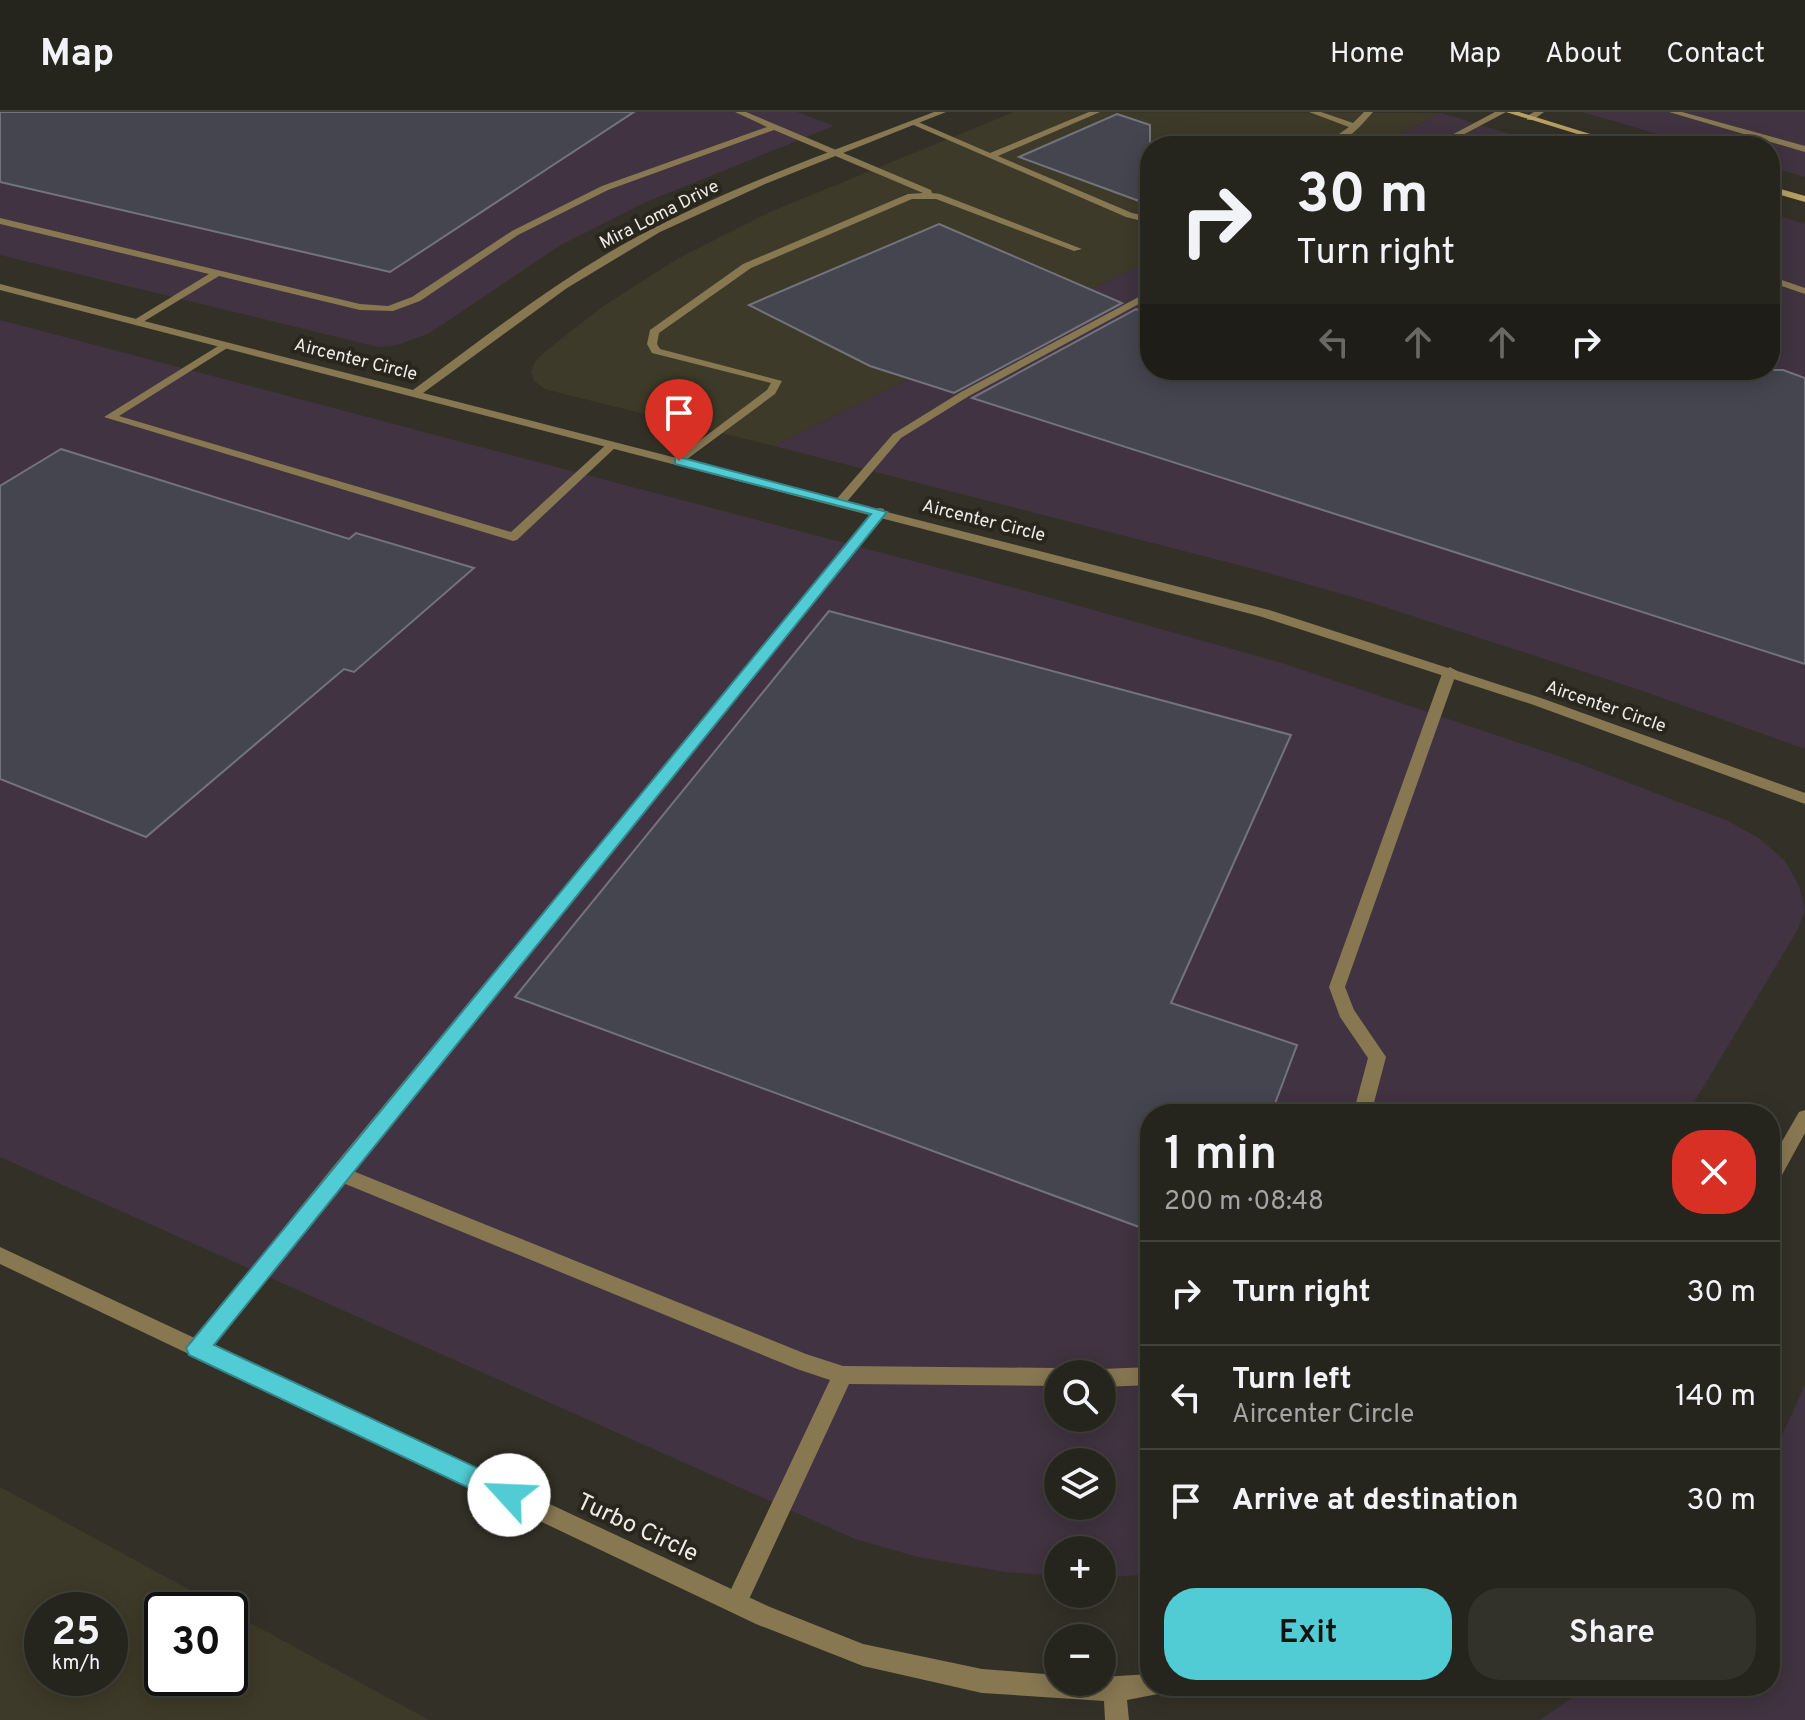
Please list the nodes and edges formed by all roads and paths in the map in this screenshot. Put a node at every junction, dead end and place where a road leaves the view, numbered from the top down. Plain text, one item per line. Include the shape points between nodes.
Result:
1 (739, 112) edge
2 (1096, 112) edge
3 (1313, 112) edge
4 (1369, 112) edge
5 (1502, 112) edge
6 (1510, 112) edge
7 (1540, 112) edge
8 (1673, 112) edge
9 (935, 113) edge
10 (1530, 118) junction
11 (913, 123) junction
12 (1355, 126) junction
13 (775, 127) junction
14 (1344, 136) edge
15 (1455, 136) edge
16 (1591, 136) edge
17 (1759, 136) edge
18 (1780, 142) edge
19 (1805, 149) edge
20 (837, 153) junction
21 (990, 156) junction
22 (1780, 192) edge
23 (937, 196) junction
24 (1805, 199) edge
25 (1140, 218) edge
26 (0, 221) edge
27 (1077, 249) dead end
28 (218, 273) junction
29 (1780, 282) edge
30 (0, 287) edge
31 (1805, 291) edge
32 (1140, 299) edge
33 (138, 322) junction
34 (227, 345) junction
35 (416, 393) junction
36 (613, 444) junction
37 (679, 461) junction
38 (840, 502) junction
39 (880, 512) junction
40 (1450, 671) junction
41 (1805, 799) edge
42 (1365, 1104) edge
43 (1805, 1117) edge
44 (1780, 1161) edge
45 (339, 1173) junction
46 (0, 1255) edge
47 (197, 1348) junction
48 (843, 1375) junction
49 (1140, 1376) edge
50 (1044, 1377) edge
51 (1116, 1377) edge
52 (736, 1602) junction
53 (1044, 1685) edge
54 (1140, 1687) edge
55 (1116, 1690) edge
56 (1115, 1696) edge
57 (1117, 1720) edge

1 - 13 street
2 - 21 street
3 - 12 street
4 - 12 street
5 - 15 street
6 - 10 main road
7 - 10 street
8 - 17 street
9 - 11 street, Mira Loma Drive
10 - 16 main road
11 - 20 street, Mira Loma Drive
11 - 21 street
12 - 14 street
13 - 20 street
13 - 28 street via 605,188 515,233 416,299 389,309 360,307
18 - 19 street
20 - 23 street
20 - 35 street, Mira Loma Drive via 725,198 590,268
21 - 25 street
22 - 24 main road
23 - 27 street
23 - 37 street via 911,196 747,266 654,332 656,351 777,381 771,392
26 - 28 street
28 - 33 street
29 - 31 street
30 - 33 street, Aircenter Circle
32 - 38 street via 897,436
33 - 34 street, Aircenter Circle
34 - 35 street, Aircenter Circle
34 - 36 street via 110,417 513,537
35 - 36 street, Aircenter Circle
36 - 37 street, Aircenter Circle
37 - 38 street, Aircenter Circle
38 - 39 street, Aircenter Circle
39 - 40 street, Aircenter Circle via 1264,613
39 - 45 street
40 - 41 street, Aircenter Circle
40 - 42 street via 1337,987 1346,1012 1377,1057
43 - 44 street
45 - 47 street
45 - 48 street
46 - 47 street, Turbo Circle
47 - 52 street, Turbo Circle
48 - 50 street
48 - 52 street
49 - 51 street
52 - 53 street, Turbo Circle via 863,1655 982,1681
54 - 55 street, Turbo Circle
56 - 57 street

